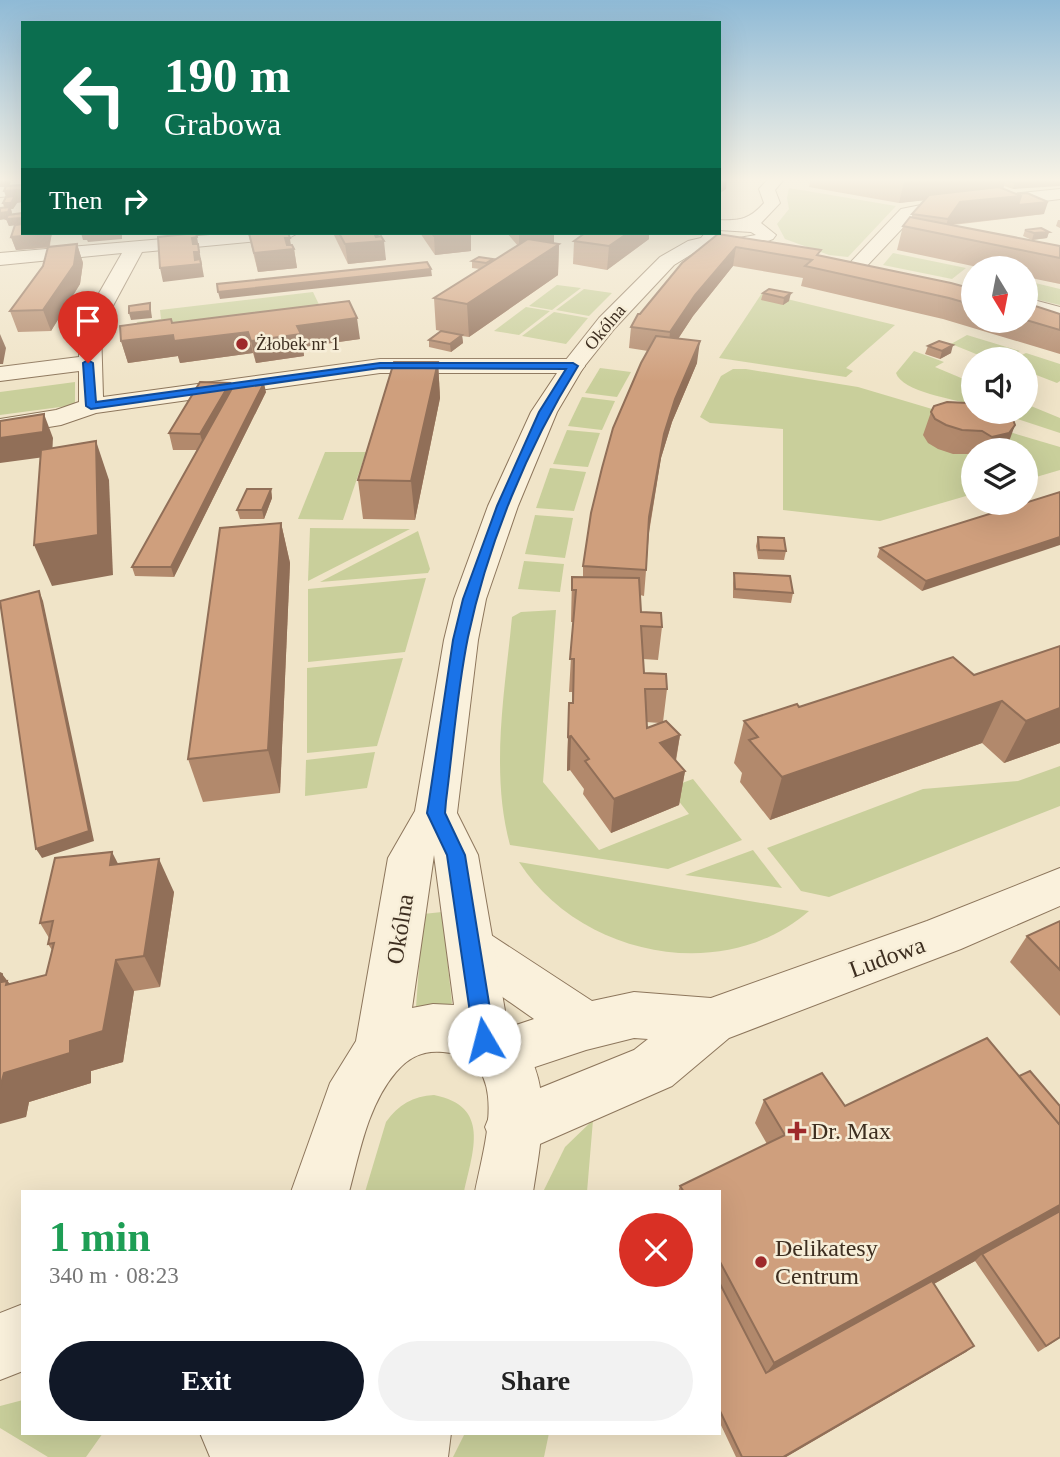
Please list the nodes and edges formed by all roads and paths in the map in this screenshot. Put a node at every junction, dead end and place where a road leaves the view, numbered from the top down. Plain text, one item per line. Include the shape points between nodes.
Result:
1 (146, 246) edge
2 (692, 246) edge
3 (774, 246) edge
4 (875, 246) edge
5 (135, 247) junction
6 (782, 249) edge
7 (0, 259) edge
8 (833, 262) edge
9 (856, 266) junction
10 (876, 270) edge
11 (1038, 307) edge
12 (1060, 313) edge
13 (88, 363) junction
14 (573, 366) junction
15 (0, 374) edge
16 (91, 406) junction
17 (0, 427) edge
18 (436, 813) junction
19 (1060, 886) edge
20 (471, 948) junction
21 (711, 1021) junction
22 (586, 1026) junction
23 (492, 1047) junction
24 (380, 1051) junction
25 (513, 1127) junction
26 (317, 1185) edge
27 (504, 1190) edge
28 (235, 1435) edge
29 (292, 1435) edge
30 (356, 1435) edge
31 (378, 1435) edge
32 (417, 1435) edge
33 (248, 1457) edge
34 (290, 1457) edge
35 (413, 1457) edge

1 - 5 street
2 - 14 street, Okólna via 667,261 625,302
3 - 6 street
4 - 9 street
5 - 7 street
5 - 13 street via 90,328
8 - 9 street
9 - 10 street
11 - 12 street
13 - 15 street
13 - 16 street
14 - 16 street via 380,366
14 - 18 street, Okólna via 544,412 470,599
16 - 17 street via 61,417
18 - 20 street via 456,855
18 - 24 street, Okólna via 411,858
19 - 21 street, Ludowa via 944,935
20 - 22 street
20 - 23 street
21 - 22 street, Ludowa via 634,1015
21 - 25 street, Ludowa via 653,1068
22 - 23 street, Ludowa
23 - 24 street via 459,1029 424,1028
23 - 25 street via 513,1079 517,1098
24 - 26 street via 358,1085
25 - 27 street
28 - 33 street
29 - 34 street
30 - 31 street
32 - 35 street

